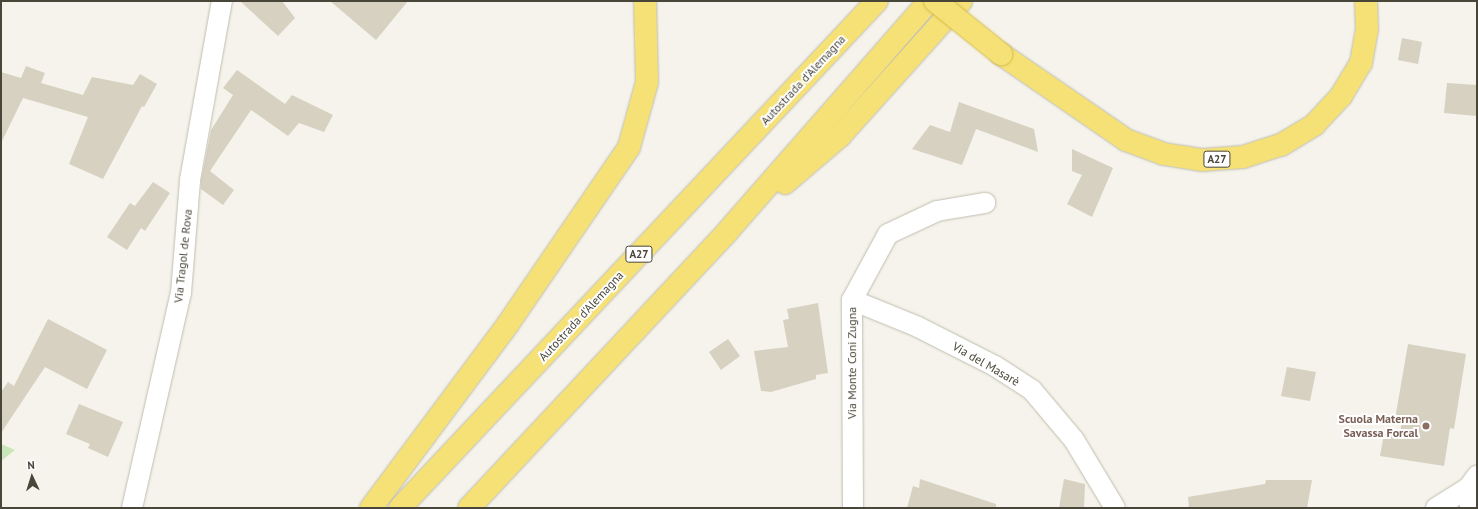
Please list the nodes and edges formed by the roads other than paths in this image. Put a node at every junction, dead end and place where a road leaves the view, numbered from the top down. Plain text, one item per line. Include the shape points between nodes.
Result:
1 (222, 1) edge
2 (645, 1) edge
3 (877, 1) edge
4 (929, 1) edge
5 (935, 1) edge
6 (961, 1) edge
7 (1366, 1) edge
8 (985, 203) dead end
9 (727, 232) junction
10 (852, 300) junction
11 (1473, 482) edge
12 (132, 508) edge
13 (371, 508) edge
14 (400, 508) edge
15 (469, 508) edge
16 (853, 508) edge
17 (1115, 508) edge
18 (1436, 508) edge
19 (1470, 508) edge

1 - 12 street, Via Tragol de Rova via 190,180 181,293
2 - 13 highway via 647,82 629,147 508,324
3 - 14 highway, Autostrada d'Alemagna / A27
4 - 9 highway
5 - 7 highway, A27, bridge via 1002,54 1126,140 1164,154 1204,160 1243,157 1281,145 1314,124 1341,96 1361,63 1367,30
6 - 9 highway via 840,136
8 - 10 street, Via Monte Coni Zugna via 937,211 888,234
9 - 15 highway
10 - 16 street, Via Monte Coni Zugna
10 - 17 street, Via del Masarè via 918,326 995,366 1032,390 1074,440
11 - 18 street
11 - 19 street

